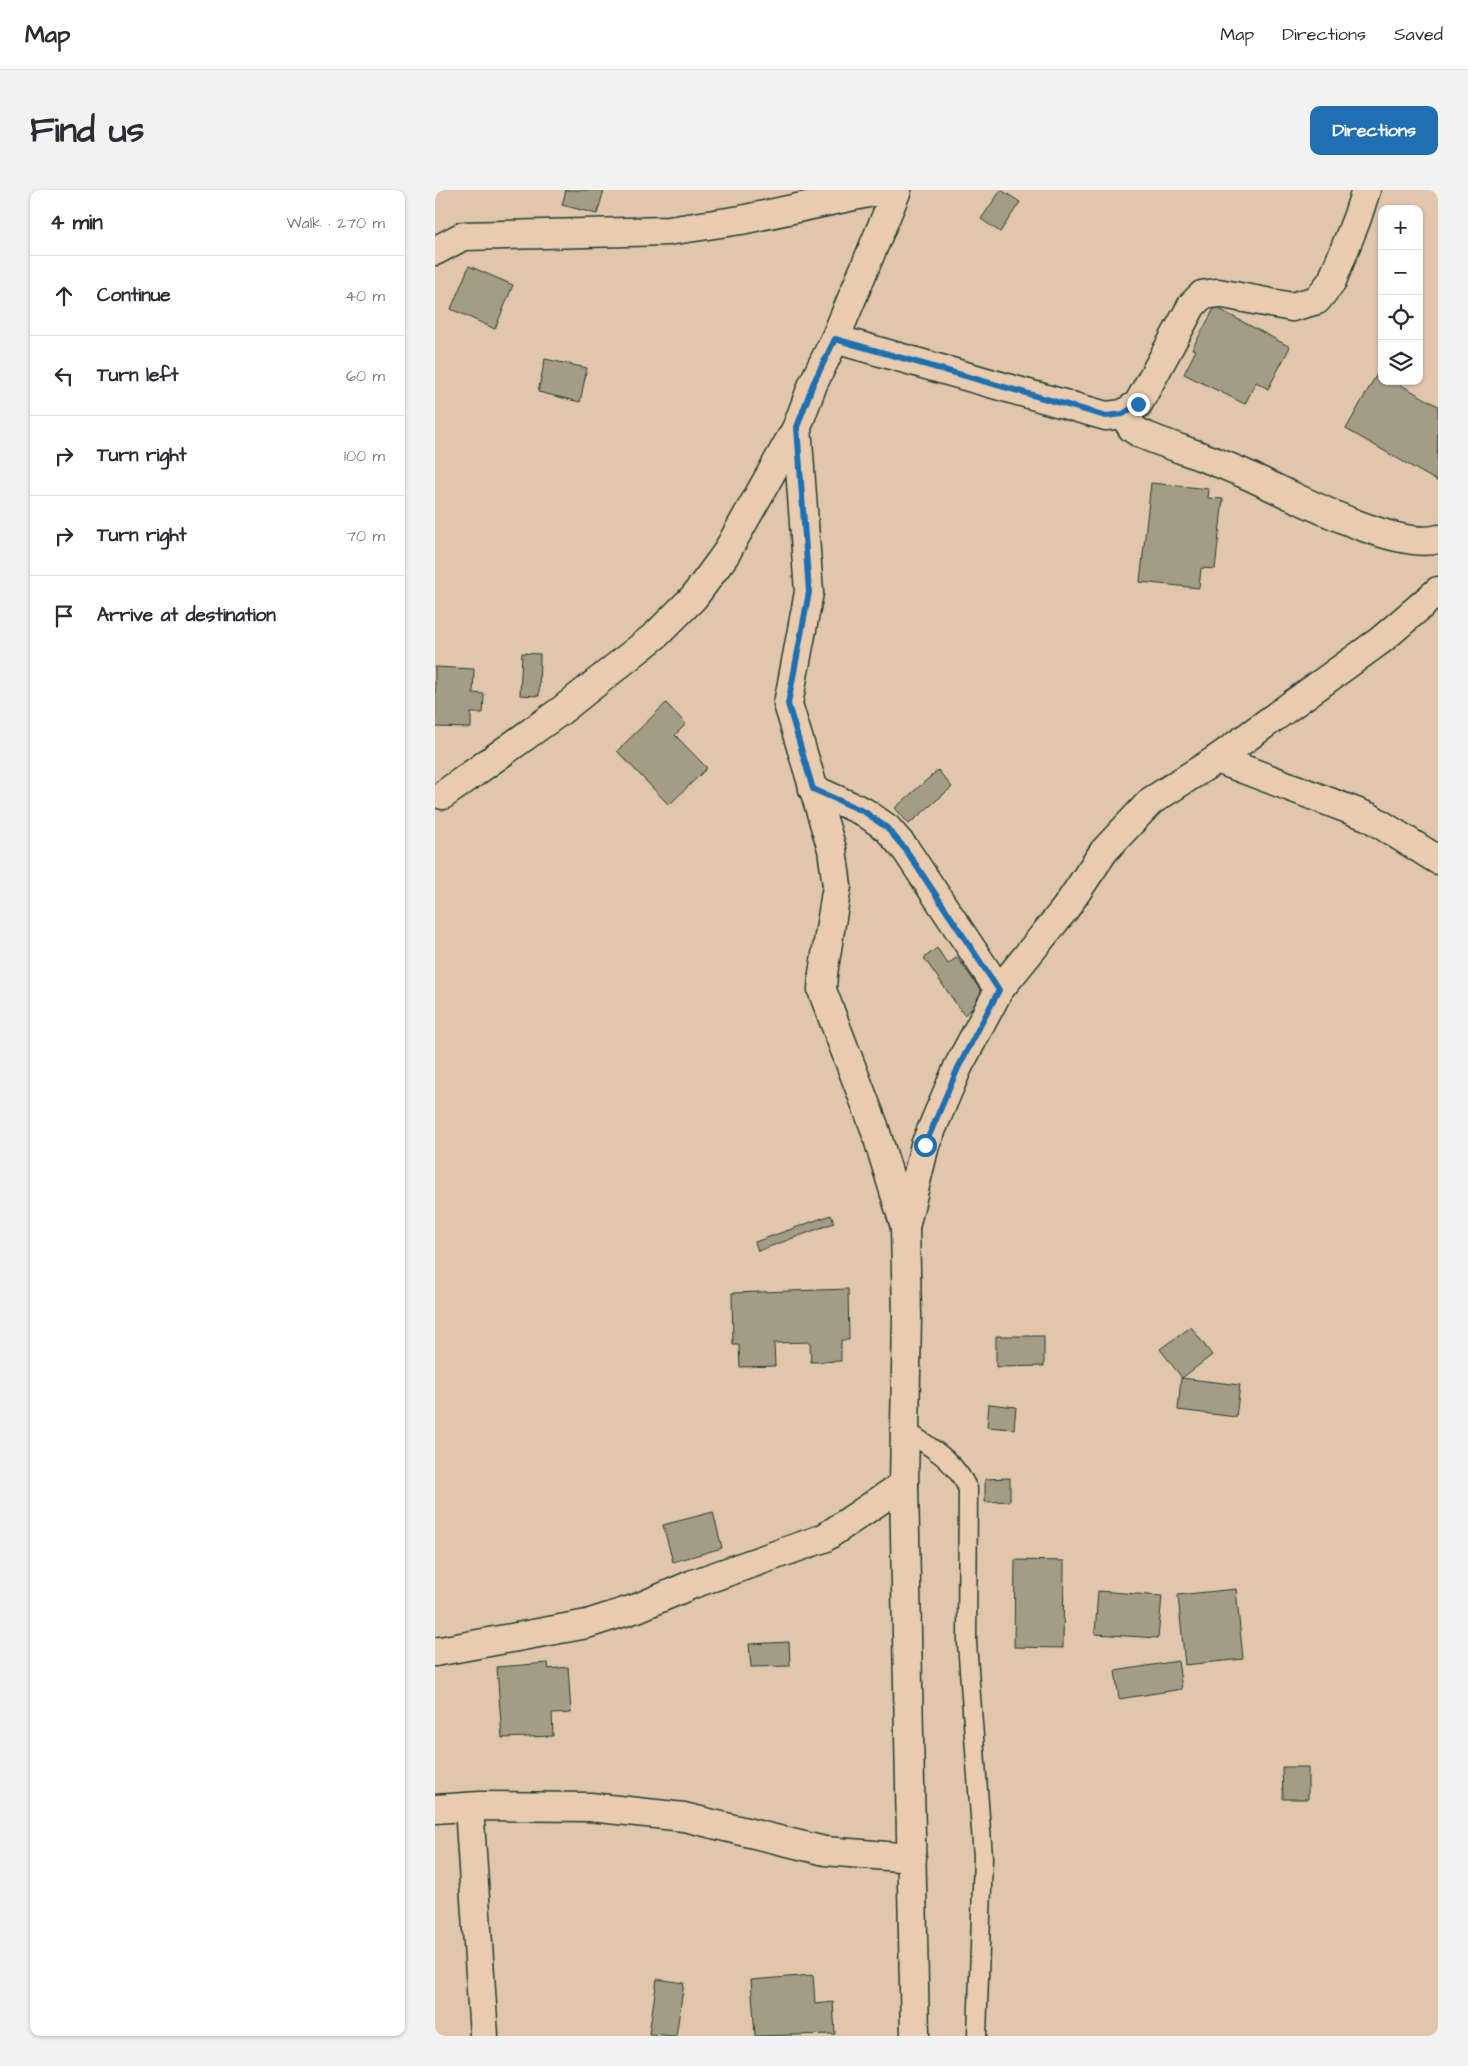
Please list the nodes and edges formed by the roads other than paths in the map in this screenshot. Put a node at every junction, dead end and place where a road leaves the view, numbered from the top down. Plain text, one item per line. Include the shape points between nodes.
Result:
1 (882, 190) edge
2 (897, 190) edge
3 (1366, 190) edge
4 (435, 251) edge
5 (835, 339) junction
6 (1123, 414) junction
7 (797, 427) junction
8 (1438, 539) edge
9 (1438, 591) edge
10 (1217, 760) junction
11 (813, 789) junction
12 (443, 795) dead end
13 (1438, 860) edge
14 (999, 990) junction
15 (905, 1227) junction
16 (905, 1430) junction
17 (905, 1484) junction
18 (435, 1652) edge
19 (469, 1807) junction
20 (435, 1809) edge
21 (912, 1858) junction
22 (484, 2036) edge
23 (915, 2036) edge
24 (977, 2036) edge

1 - 4 street via 741,220 669,231 463,236
2 - 5 street
3 - 6 street via 1332,281 1317,300 1292,308 1218,293 1202,295 1191,305 1138,404
5 - 6 street via 1106,416
5 - 7 street
6 - 8 street via 1132,428 1141,434 1237,470 1379,533 1425,543
7 - 11 street via 809,592 788,704
7 - 12 street via 725,555 694,598 656,635 562,710
9 - 10 street via 1381,640
10 - 13 street via 1369,817
10 - 14 street via 1151,801 1104,851 1065,909
11 - 14 street via 865,812 887,828 906,850
11 - 15 street via 832,849 837,886 823,990 874,1126
14 - 15 street via 958,1068 925,1145
15 - 16 street
16 - 17 street
16 - 24 lane via 947,1459 960,1472 967,1489 967,1643 983,1857
17 - 18 street via 824,1538 693,1584 637,1608 587,1624
17 - 21 street
19 - 20 street
19 - 21 street via 590,1807 684,1817 825,1851
19 - 22 street
21 - 23 street

